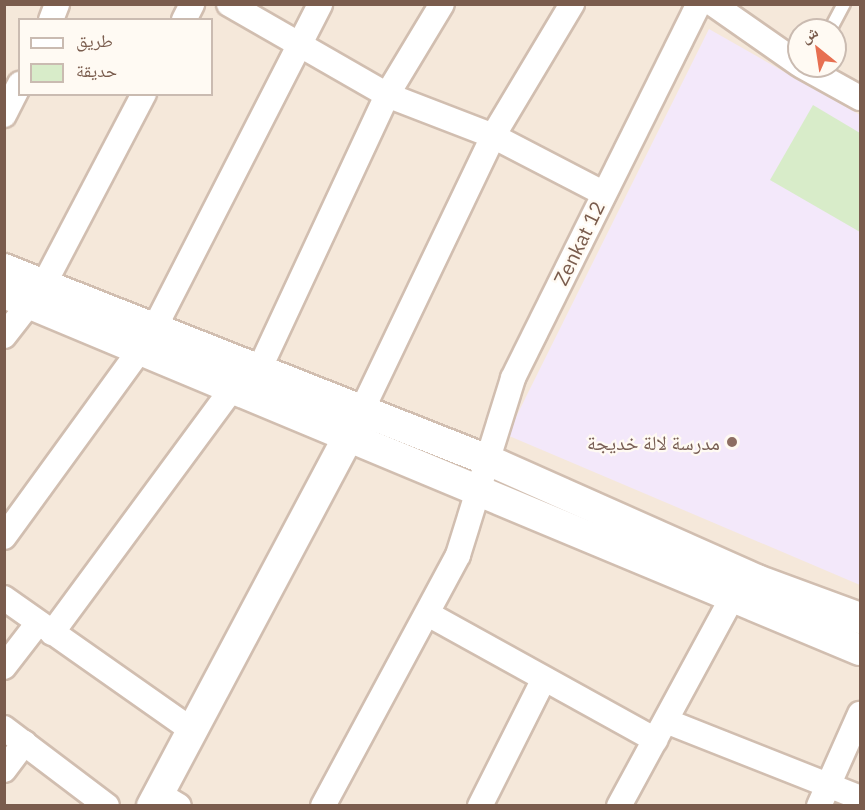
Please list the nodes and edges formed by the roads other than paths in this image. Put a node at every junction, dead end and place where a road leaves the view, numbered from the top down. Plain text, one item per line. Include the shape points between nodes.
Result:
1 (192, 4) edge
2 (229, 4) edge
3 (320, 4) edge
4 (442, 4) edge
5 (572, 4) edge
6 (699, 4) edge
7 (713, 4) edge
8 (844, 4) edge
9 (185, 18) edge
10 (836, 18) edge
11 (297, 47) junction
12 (787, 55) edge
13 (825, 78) edge
14 (18, 88) edge
15 (387, 95) junction
16 (143, 96) edge
17 (861, 98) edge
18 (4, 115) edge
19 (493, 136) junction
20 (603, 193) junction
21 (4, 269) edge
22 (25, 294) edge
23 (4, 336) edge
24 (146, 341) junction
25 (258, 372) junction
26 (232, 389) junction
27 (355, 425) junction
28 (490, 461) junction
29 (482, 490) junction
30 (4, 537) edge
31 (4, 598) edge
32 (732, 598) junction
33 (428, 614) junction
34 (861, 618) edge
35 (45, 628) junction
36 (861, 650) edge
37 (4, 667) edge
38 (543, 681) junction
39 (861, 714) edge
40 (4, 728) edge
41 (193, 731) junction
42 (661, 731) junction
43 (24, 743) junction
44 (4, 770) edge
45 (831, 784) junction
46 (861, 798) edge
47 (163, 802) edge
48 (107, 806) edge
49 (323, 806) edge
50 (480, 806) edge
51 (619, 806) edge
52 (819, 806) edge

1 - 9 street
2 - 11 street
3 - 11 street
4 - 15 street
5 - 19 street
6 - 20 street, Zenkat 12
7 - 12 street
8 - 10 lane
11 - 15 street
11 - 24 street
13 - 17 street
14 - 18 street
15 - 19 street
15 - 25 street
16 - 22 street
19 - 20 street
19 - 27 street
20 - 28 street, Zenkat 12 via 513,378
21 - 22 street
22 - 23 street
22 - 24 street
24 - 25 street
24 - 26 street
24 - 30 street
25 - 27 street
26 - 27 street
26 - 35 street
27 - 28 street
27 - 29 street
27 - 41 street
28 - 29 street, Zenkat 12
28 - 34 street via 757,580
29 - 32 street
29 - 33 street, Zenkat 12 via 458,555
31 - 35 street
32 - 36 street
32 - 42 street
33 - 38 street
33 - 49 street, Zenkat 12
35 - 37 street
35 - 41 street
38 - 42 street
38 - 50 street
39 - 45 street
40 - 43 street
41 - 47 street
42 - 45 street
42 - 51 street
43 - 44 street
43 - 48 street
45 - 46 street
45 - 52 street

